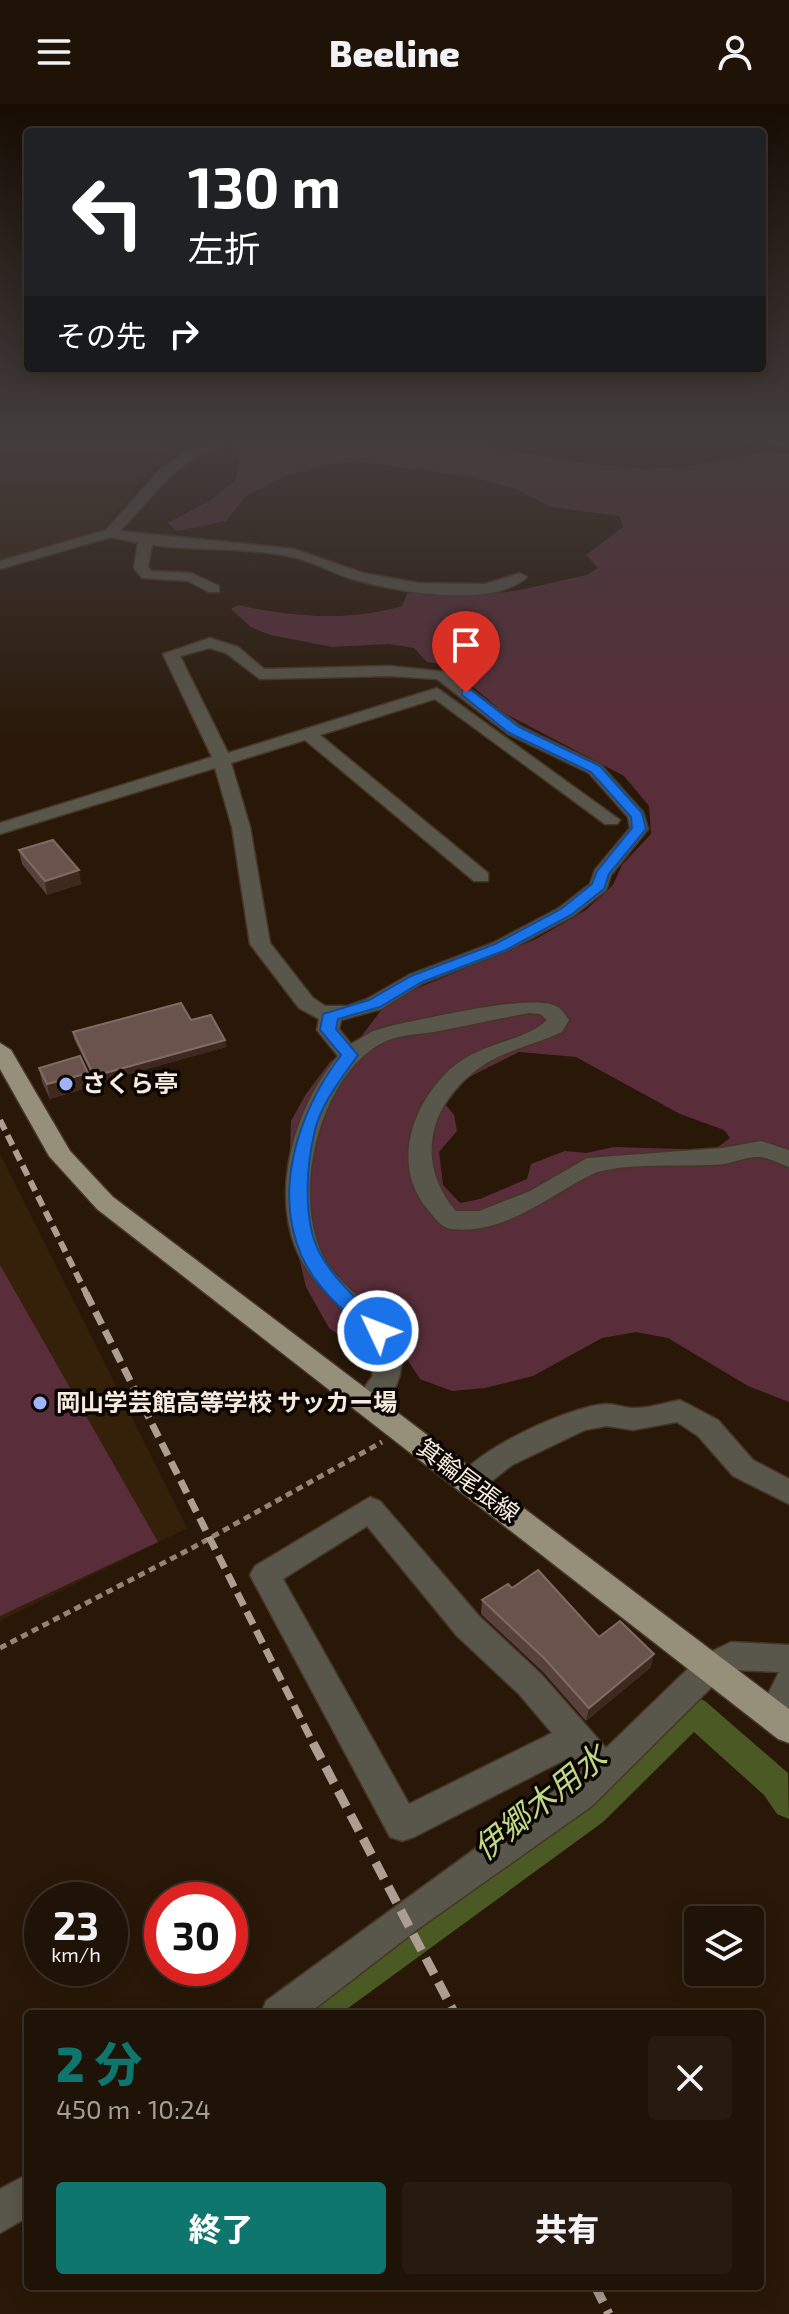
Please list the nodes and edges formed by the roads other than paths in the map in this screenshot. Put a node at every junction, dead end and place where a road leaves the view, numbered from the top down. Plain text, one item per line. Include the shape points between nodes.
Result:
1 (83, 541) edge
2 (142, 541) edge
3 (145, 542) junction
4 (0, 565) edge
5 (520, 577) dead end
6 (214, 589) dead end
7 (308, 734) junction
8 (230, 758) junction
9 (611, 820) dead end
10 (0, 829) edge
11 (481, 877) dead end
12 (331, 1014) junction
13 (0, 1050) edge
14 (349, 1055) junction
15 (789, 1159) edge
16 (366, 1403) junction
17 (469, 1483) junction
18 (789, 1492) edge
19 (789, 1659) edge
20 (711, 1667) junction
21 (789, 1683) edge
22 (781, 1722) edge
23 (576, 1738) junction
24 (605, 1771) junction
25 (284, 2010) edge
26 (24, 2196) edge
27 (0, 2213) edge

1 - 4 street
2 - 3 street
3 - 5 street via 295,554 396,585 472,589 505,586
3 - 6 street via 141,568 147,575 191,577
7 - 8 street
7 - 9 street via 437,693
7 - 11 street
8 - 10 street
8 - 12 street via 260,944 306,1003
8 - 12 street via 172,651 210,643 224,646 260,674 441,675 499,721 595,769 637,816 639,829 602,874 599,886 566,912 500,947 416,979 374,1004
12 - 14 street via 328,1030
13 - 16 main road, 箕輪尾張線 via 61,1156 105,1203
14 - 15 street via 378,1036 398,1031 529,1007 555,1014 554,1027 475,1061 435,1099 417,1145 426,1189 450,1220 481,1220 538,1197 587,1166 761,1149
14 - 16 street via 307,1129 298,1212 311,1257 339,1295 378,1331 389,1351 389,1371
16 - 17 main road, 箕輪尾張線
17 - 18 street via 502,1457 580,1420 680,1411 708,1428 743,1468
17 - 20 main road, 箕輪尾張線
19 - 20 street via 731,1656
20 - 22 main road, 箕輪尾張線
20 - 24 street
21 - 22 street
23 - 23 street via 530,1684 468,1626 370,1509 265,1575 402,1825
23 - 24 street
24 - 25 street via 580,1795
26 - 27 street

